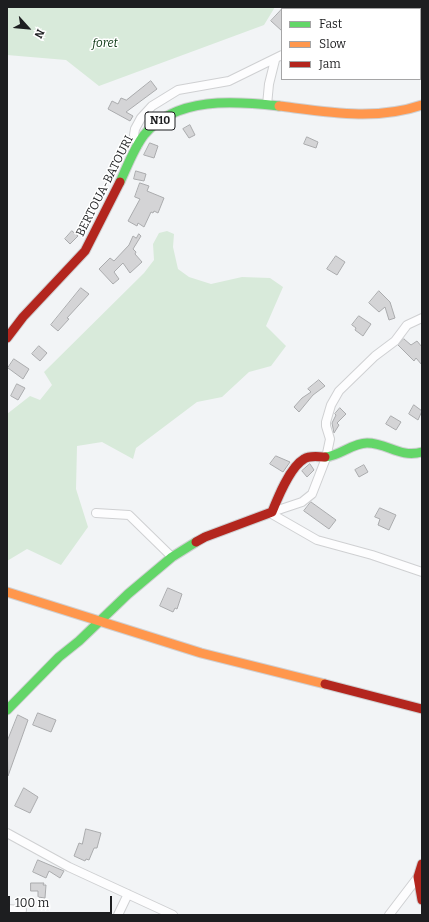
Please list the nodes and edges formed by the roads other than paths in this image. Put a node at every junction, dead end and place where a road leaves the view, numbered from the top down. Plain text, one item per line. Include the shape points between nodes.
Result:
1 (278, 58) edge
2 (267, 105) junction
3 (422, 105) edge
4 (138, 146) junction
5 (422, 318) edge
6 (7, 338) edge
7 (422, 452) edge
8 (326, 458) junction
9 (96, 513) dead end
10 (271, 513) junction
11 (172, 557) junction
12 (422, 572) edge
13 (7, 592) edge
14 (100, 622) junction
15 (422, 709) edge
16 (7, 710) edge
17 (7, 834) edge
18 (422, 864) edge
19 (418, 877) junction
20 (128, 894) junction
21 (422, 900) edge
22 (7, 909) edge
23 (22, 910) dead end
24 (118, 915) edge
25 (173, 915) edge
26 (389, 915) edge

1 - 2 street via 269,84
1 - 4 street via 229,81 178,90 152,106 135,129 134,135
2 - 3 main road, BERTOUA-BATOURI / N10 via 384,115
2 - 4 main road, BERTOUA-BATOURI / N10 via 228,101 193,106 157,123 146,133
4 - 6 main road, BERTOUA-BATOURI / N10 via 85,251
5 - 8 street via 407,325 395,341 375,356 334,397 326,426 330,439
7 - 8 main road via 413,455 401,454 370,443 358,444
8 - 10 street via 308,498
8 - 10 main road via 303,458 282,489
9 - 11 street via 129,515
10 - 11 main road via 204,536
10 - 12 street via 317,540 372,554
11 - 14 main road via 128,594
13 - 14 main road
14 - 15 main road via 201,653
14 - 16 main road via 59,657
17 - 20 street via 69,867
18 - 19 main road
19 - 21 main road
19 - 26 street
20 - 24 street
20 - 25 street
22 - 23 street

